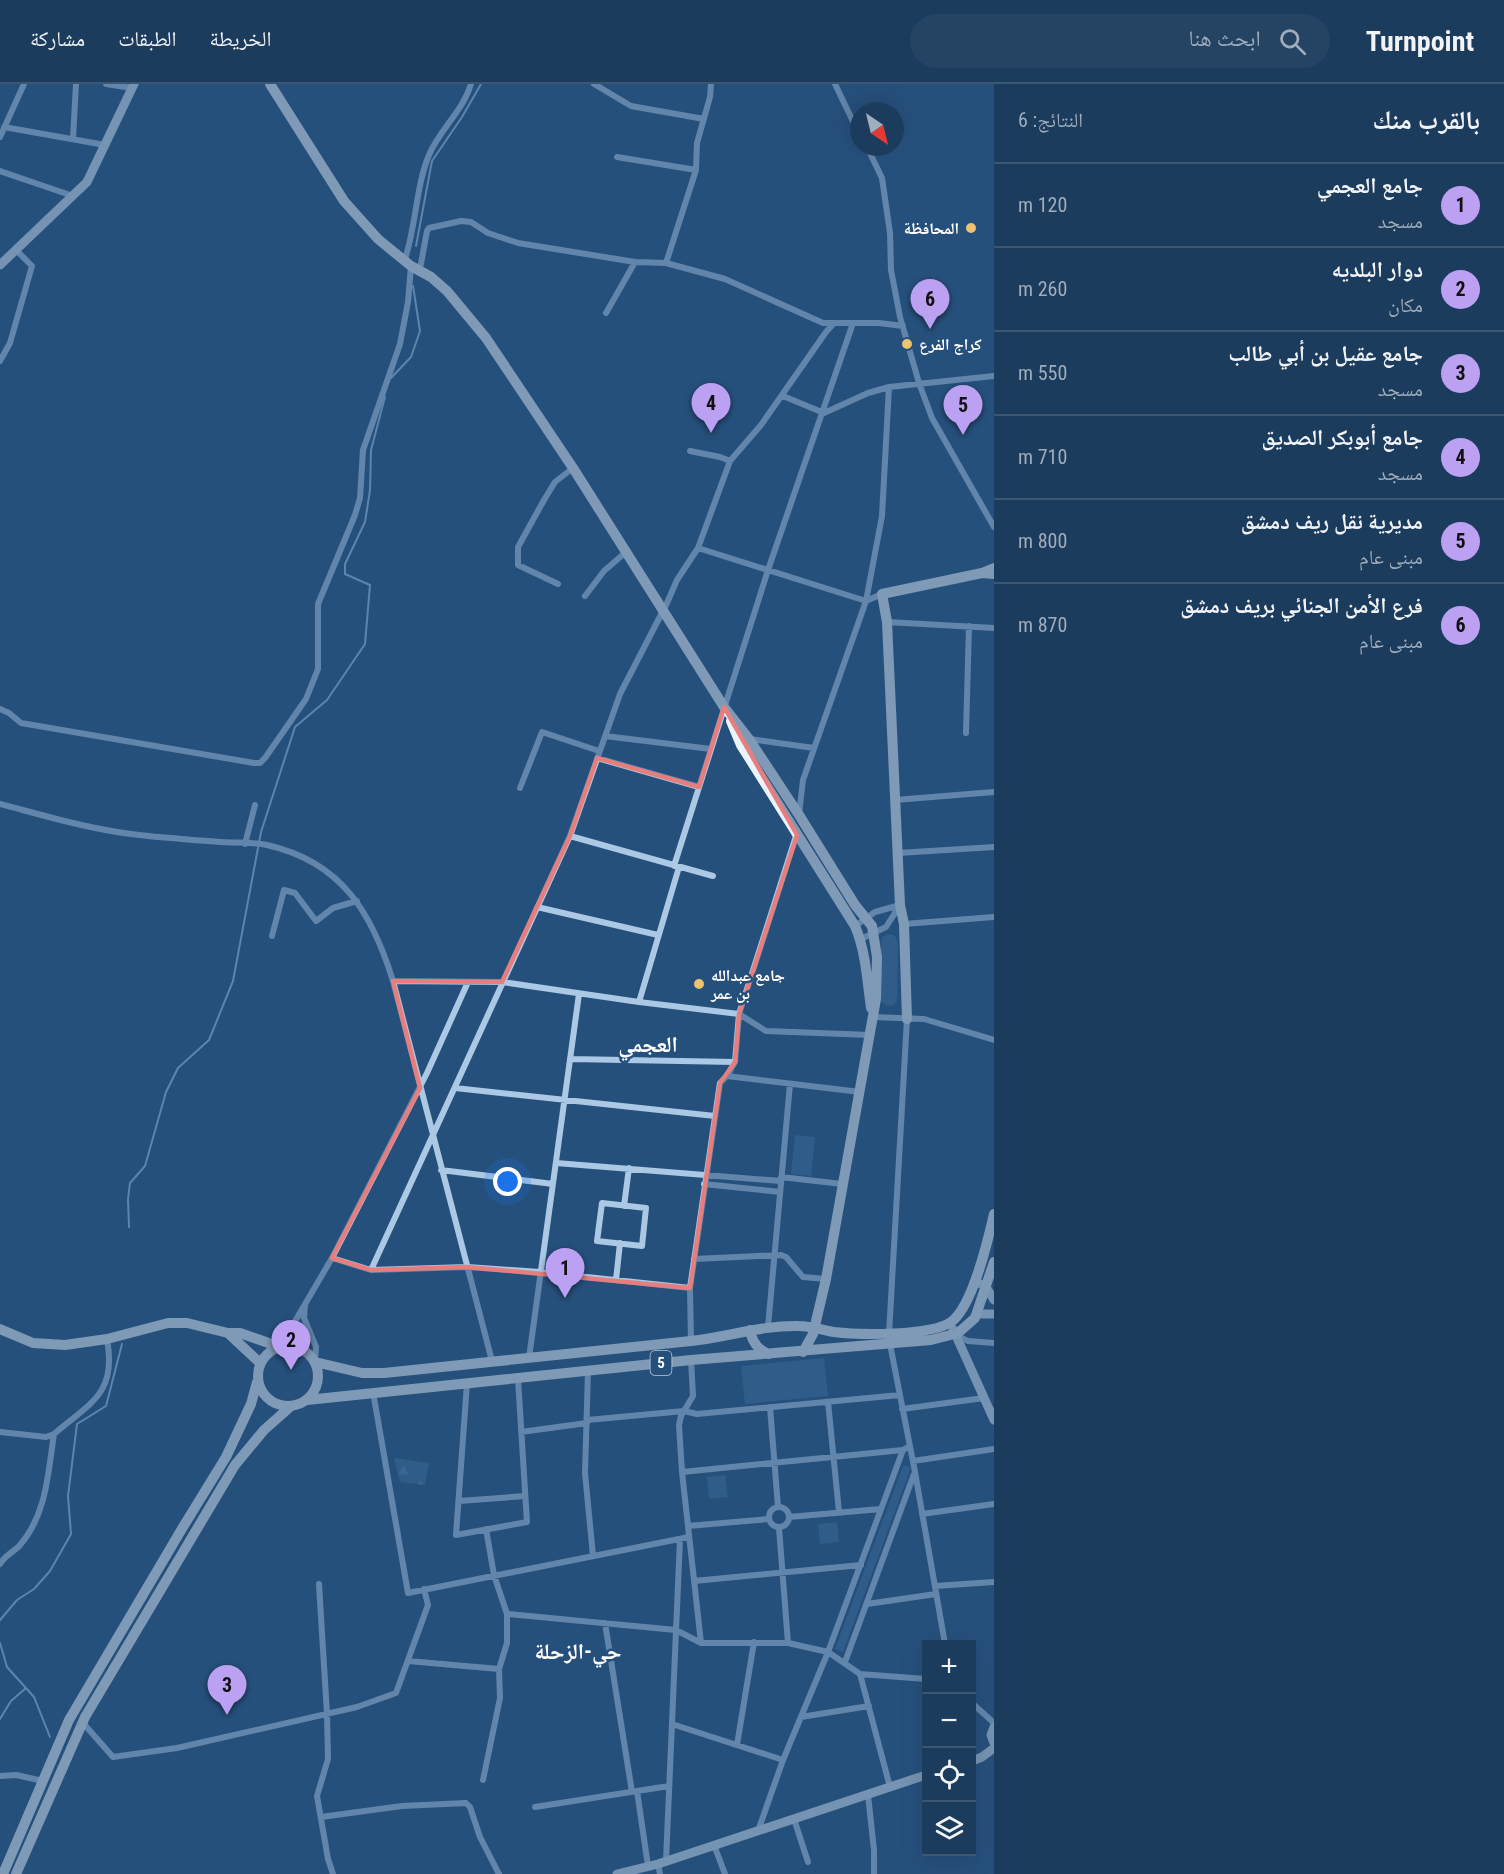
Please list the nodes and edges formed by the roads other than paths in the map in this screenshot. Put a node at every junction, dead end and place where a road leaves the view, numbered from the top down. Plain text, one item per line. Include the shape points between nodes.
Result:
1 (24, 84) edge
2 (76, 84) edge
3 (106, 84) edge
4 (270, 84) edge
5 (471, 84) edge
6 (594, 84) edge
7 (711, 84) edge
8 (835, 84) edge
9 (133, 86) edge
10 (850, 115) edge
11 (704, 119) junction
12 (4, 127) junction
13 (0, 137) edge
14 (72, 139) junction
15 (105, 145) junction
16 (871, 156) edge
17 (617, 157) dead end
18 (696, 170) junction
19 (0, 171) edge
20 (74, 196) junction
21 (16, 250) junction
22 (634, 262) junction
23 (666, 263) junction
24 (0, 265) edge
25 (412, 265) junction
26 (606, 313) dead end
27 (834, 323) junction
28 (854, 323) junction
29 (903, 326) junction
30 (0, 361) edge
31 (994, 376) edge
32 (919, 383) junction
33 (889, 387) junction
34 (783, 396) junction
35 (824, 413) junction
36 (690, 451) dead end
37 (730, 462) junction
38 (573, 468) junction
39 (994, 527) edge
40 (698, 548) junction
41 (626, 552) junction
42 (994, 568) edge
43 (768, 570) junction
44 (982, 573) junction
45 (994, 574) edge
46 (558, 584) dead end
47 (882, 594) junction
48 (585, 596) dead end
49 (866, 601) junction
50 (663, 611) junction
51 (887, 622) junction
52 (969, 626) junction
53 (994, 628) edge
54 (724, 707) junction
55 (0, 709) edge
56 (966, 733) dead end
57 (605, 736) junction
58 (749, 739) junction
59 (814, 748) junction
60 (711, 749) junction
61 (598, 754) junction
62 (699, 787) junction
63 (520, 788) dead end
64 (994, 792) edge
65 (895, 800) junction
66 (0, 804) edge
67 (255, 805) dead end
68 (799, 815) junction
69 (797, 835) junction
70 (570, 836) junction
71 (245, 844) junction
72 (994, 847) edge
73 (898, 853) junction
74 (677, 866) junction
75 (713, 876) dead end
76 (357, 901) junction
77 (900, 905) junction
78 (537, 907) junction
79 (994, 917) edge
80 (867, 918) junction
81 (904, 924) junction
82 (855, 926) junction
83 (873, 934) junction
84 (658, 935) junction
85 (272, 936) dead end
86 (861, 939) junction
87 (393, 981) junction
88 (468, 982) junction
89 (502, 982) junction
90 (579, 993) junction
91 (639, 1002) junction
92 (739, 1014) junction
93 (872, 1017) junction
94 (907, 1018) junction
95 (870, 1035) junction
96 (994, 1040) edge
97 (570, 1059) junction
98 (735, 1062) junction
99 (727, 1076) junction
100 (790, 1084) junction
101 (420, 1088) junction
102 (455, 1088) junction
103 (860, 1092) junction
104 (565, 1100) junction
105 (715, 1116) junction
106 (433, 1138) junction
107 (556, 1163) junction
108 (629, 1168) junction
109 (441, 1170) junction
110 (706, 1175) junction
111 (781, 1179) junction
112 (553, 1184) junction
113 (704, 1184) junction
114 (842, 1184) junction
115 (780, 1192) junction
116 (624, 1206) junction
117 (994, 1214) edge
118 (620, 1243) junction
119 (774, 1255) junction
120 (332, 1258) junction
121 (694, 1259) junction
122 (994, 1262) edge
123 (467, 1267) junction
124 (371, 1270) junction
125 (540, 1272) junction
126 (826, 1279) junction
127 (616, 1280) junction
128 (975, 1280) junction
129 (987, 1287) junction
130 (690, 1288) junction
131 (306, 1300) junction
132 (994, 1300) edge
133 (977, 1314) junction
134 (994, 1314) edge
135 (951, 1322) junction
136 (768, 1327) junction
137 (814, 1328) junction
138 (0, 1329) edge
139 (750, 1330) junction
140 (228, 1333) junction
141 (955, 1335) junction
142 (107, 1339) junction
143 (889, 1339) junction
144 (691, 1341) junction
145 (994, 1343) edge
146 (280, 1347) junction
147 (803, 1352) junction
148 (565, 1354) junction
149 (770, 1354) junction
150 (529, 1358) junction
151 (691, 1360) junction
152 (315, 1362) junction
153 (492, 1362) junction
154 (260, 1363) junction
155 (588, 1371) junction
156 (543, 1376) junction
157 (518, 1379) junction
158 (257, 1382) junction
159 (467, 1383) junction
160 (373, 1392) junction
161 (900, 1395) junction
162 (984, 1398) junction
163 (308, 1400) junction
164 (828, 1402) junction
165 (290, 1407) junction
166 (770, 1407) junction
167 (902, 1409) junction
168 (684, 1411) junction
169 (994, 1420) edge
170 (587, 1421) junction
171 (0, 1432) edge
172 (521, 1432) junction
173 (54, 1434) junction
174 (910, 1446) junction
175 (994, 1449) edge
176 (903, 1450) junction
177 (834, 1457) junction
178 (913, 1461) junction
179 (774, 1463) junction
180 (682, 1472) junction
181 (915, 1472) junction
182 (525, 1496) junction
183 (459, 1500) junction
184 (994, 1504) edge
185 (778, 1507) junction
186 (881, 1509) junction
187 (839, 1512) junction
188 (922, 1514) junction
189 (789, 1517) junction
190 (769, 1519) junction
191 (688, 1526) junction
192 (779, 1528) junction
193 (486, 1529) junction
194 (689, 1537) junction
195 (680, 1539) junction
196 (593, 1556) junction
197 (0, 1564) edge
198 (861, 1565) junction
199 (783, 1572) junction
200 (494, 1575) junction
201 (694, 1581) junction
202 (994, 1582) edge
203 (319, 1584) dead end
204 (935, 1586) junction
205 (424, 1589) junction
206 (936, 1594) junction
207 (867, 1604) junction
208 (507, 1614) junction
209 (605, 1623) junction
210 (676, 1630) junction
211 (944, 1640) edge
212 (754, 1642) junction
213 (701, 1643) junction
214 (788, 1643) junction
215 (828, 1652) junction
216 (408, 1661) junction
217 (845, 1662) junction
218 (499, 1669) junction
219 (860, 1674) junction
220 (922, 1679) edge
221 (869, 1706) junction
222 (976, 1706) edge
223 (327, 1714) junction
224 (801, 1717) junction
225 (83, 1723) junction
226 (672, 1725) junction
227 (994, 1725) edge
228 (737, 1745) junction
229 (994, 1746) edge
230 (976, 1759) edge
231 (783, 1760) junction
232 (0, 1776) edge
233 (922, 1777) edge
234 (483, 1780) dead end
235 (43, 1781) junction
236 (669, 1786) junction
237 (890, 1787) junction
238 (634, 1792) junction
239 (868, 1794) junction
240 (536, 1807) dead end
241 (321, 1817) junction
242 (794, 1819) junction
243 (758, 1831) junction
244 (714, 1845) junction
245 (808, 1862) dead end
246 (657, 1864) junction
247 (3, 1874) edge
248 (16, 1874) edge
249 (333, 1874) edge
250 (499, 1874) edge
251 (617, 1874) edge
252 (660, 1874) edge
253 (725, 1874) edge
254 (874, 1874) edge

1 - 12 street
2 - 14 street
3 - 9 street
4 - 25 main road via 344,201 378,239
5 - 25 street via 462,106 429,155 412,236
6 - 11 street via 631,106
7 - 11 street
8 - 10 street
9 - 15 street
11 - 18 street via 697,143
12 - 13 street
12 - 14 street
14 - 15 street
15 - 20 street via 87,182
16 - 29 street via 882,178 891,270
17 - 18 street
18 - 23 street
19 - 20 street
20 - 21 street
21 - 24 street
21 - 30 street via 32,266 10,343
22 - 23 street
22 - 25 street via 518,243 471,222 453,221 434,225 427,231
22 - 26 street
23 - 27 street via 725,279 823,322
25 - 38 main road via 462,306
25 - 55 street via 400,344 363,450 360,498 318,604 318,669 306,699 261,766 21,723
27 - 28 street
27 - 34 street
28 - 29 street
28 - 35 street
29 - 32 street
31 - 32 street
32 - 33 street
32 - 39 street via 932,418
33 - 35 street
33 - 49 street via 882,516
34 - 35 street
34 - 37 street
35 - 43 street
36 - 37 street
37 - 40 street
38 - 41 main road
38 - 46 street via 555,482 518,547 518,566
40 - 43 street
40 - 50 street
41 - 48 street via 604,571
41 - 50 main road
42 - 44 main road
43 - 49 street
43 - 54 street
44 - 45 main road
44 - 47 main road
47 - 49 street
47 - 51 main road
49 - 59 street
50 - 54 main road
50 - 57 street via 620,694
51 - 52 street
51 - 65 main road
52 - 53 street
52 - 56 street
54 - 58 main road
54 - 60 street
54 - 69 main road via 741,745
57 - 60 street
57 - 61 street
58 - 59 street
58 - 68 main road
59 - 68 street via 803,780
60 - 62 street
61 - 62 street
61 - 63 street via 542,732
61 - 70 street
62 - 74 street
64 - 65 street
65 - 73 main road
66 - 71 street via 136,835
67 - 71 street
68 - 69 street
68 - 80 main road
69 - 82 main road
69 - 92 street
70 - 74 street
70 - 78 street
71 - 76 street via 265,845 314,864 336,878
72 - 73 street
73 - 77 main road
74 - 75 street
74 - 84 street
76 - 85 street via 333,908 316,921 295,893 284,890
76 - 87 street via 369,918
77 - 80 street
77 - 81 main road
77 - 83 street via 886,927
78 - 84 street
78 - 89 street
79 - 81 street
80 - 82 street
80 - 83 main road
81 - 94 main road
82 - 86 main road
83 - 86 street
83 - 93 main road via 877,978
84 - 91 street
86 - 93 main road
87 - 88 street
87 - 101 street
88 - 89 street
88 - 101 street
89 - 90 street
89 - 102 street
90 - 91 street
90 - 97 street
91 - 92 street
92 - 95 street via 766,1031
92 - 98 street
93 - 94 street
93 - 95 main road
94 - 96 street via 924,1019
94 - 143 street
95 - 103 main road
97 - 98 street
97 - 104 street
98 - 99 street
99 - 100 street
99 - 105 street via 720,1083
100 - 103 street
100 - 111 street
101 - 106 street
101 - 120 street
102 - 104 street
102 - 106 street
103 - 114 main road
104 - 105 street
104 - 107 street
105 - 110 street
106 - 109 street
106 - 124 street
107 - 108 street
107 - 112 street
108 - 110 street
108 - 116 street
109 - 112 street
109 - 123 street
110 - 111 street
110 - 113 street
111 - 114 street
111 - 115 street
112 - 125 street
113 - 115 street
113 - 121 street
114 - 126 main road
115 - 119 street
116 - 118 street via 646,1208 642,1246
116 - 118 street via 602,1203 597,1240
117 - 128 main road
118 - 127 street
119 - 121 street
119 - 126 street via 786,1257 803,1277
119 - 136 street
120 - 124 street
120 - 131 street
121 - 130 street
122 - 129 main road
123 - 124 street
123 - 125 street
123 - 153 street
125 - 127 street
125 - 150 street
126 - 137 main road
127 - 130 street
128 - 129 street
128 - 135 main road
129 - 132 street
129 - 133 main road
130 - 144 street
131 - 146 street
131 - 152 street via 304,1318 315,1347
133 - 134 street
133 - 141 main road via 969,1326
135 - 141 street
135 - 143 main road, 5
136 - 137 main road, 5
136 - 139 main road, 5
137 - 143 main road, 5
137 - 147 main road
138 - 142 main road via 33,1343 49,1345
139 - 144 main road, 5
139 - 149 main road via 757,1347
140 - 142 main road via 188,1323 168,1323
140 - 146 main road
140 - 154 main road
141 - 143 main road, 5 via 931,1340
141 - 145 street via 968,1341
141 - 162 street
142 - 173 street via 111,1367 102,1392
143 - 147 main road, 5
143 - 161 street
144 - 148 main road, 5
146 - 152 main road via 300,1348
146 - 154 main road
147 - 149 main road, 5
148 - 150 main road, 5
148 - 156 main road via 557,1368
149 - 151 main road, 5
150 - 153 main road, 5
151 - 155 main road, 5
151 - 168 street via 693,1396
152 - 153 main road, 5 via 362,1373
152 - 163 main road via 318,1382
154 - 158 main road
155 - 156 main road, 5
155 - 170 street
156 - 157 main road, 5
157 - 159 main road, 5
157 - 172 street
158 - 165 main road via 269,1401
158 - 235 main road via 226,1457 69,1720
159 - 160 main road, 5
159 - 183 street
160 - 163 main road, 5
160 - 205 street via 408,1593
161 - 164 street
161 - 167 street
162 - 167 street
162 - 169 street
163 - 165 main road
164 - 166 street
164 - 177 street
165 - 225 main road via 264,1430 235,1465
166 - 168 street via 697,1414
166 - 179 street
167 - 174 street
168 - 170 street
168 - 180 street via 679,1425
170 - 172 street
170 - 196 street via 585,1473
171 - 173 street via 46,1437
172 - 182 street
173 - 197 street via 42,1507 20,1546
174 - 176 street
174 - 178 street
175 - 178 street
176 - 177 street
176 - 186 street
177 - 179 street
177 - 187 street
178 - 181 street
179 - 180 street
179 - 185 street
180 - 191 street
181 - 188 street
181 - 207 street
182 - 183 street
182 - 193 street via 526,1522
183 - 193 street via 456,1535
184 - 188 street
185 - 189 street via 786,1509
185 - 190 street via 771,1510
186 - 187 street
186 - 198 street
187 - 189 street
188 - 204 street
189 - 192 street via 787,1524
190 - 191 street
190 - 192 street
191 - 194 street
192 - 199 street
193 - 200 street
194 - 195 street
194 - 201 street
195 - 196 street
195 - 210 street
196 - 200 street
198 - 199 street
198 - 215 street
199 - 201 street
199 - 214 street
200 - 205 street
200 - 208 street
201 - 213 street
202 - 204 street
203 - 223 street
204 - 206 street
205 - 216 street via 428,1605
206 - 207 street
206 - 211 street
207 - 217 street
208 - 209 street
208 - 218 street via 507,1643
209 - 210 street
209 - 238 street
210 - 213 street
210 - 226 street
212 - 213 street
212 - 214 street
212 - 228 street
214 - 215 street
215 - 217 street
215 - 224 street
216 - 218 street
216 - 223 street via 396,1693
217 - 219 street
218 - 234 street via 500,1698
219 - 220 street
219 - 221 street
221 - 224 street
221 - 237 street
222 - 227 street
223 - 225 street via 177,1748 113,1757
223 - 241 street via 328,1760 317,1796
224 - 231 street
225 - 248 main road
226 - 228 street
226 - 236 street
227 - 229 street
228 - 231 street
229 - 230 street
231 - 243 street
232 - 235 street
233 - 237 street
235 - 247 main road
236 - 238 street
236 - 246 street
237 - 239 street
238 - 240 street
238 - 246 street
239 - 242 street
239 - 254 street
241 - 249 street
241 - 250 street via 402,1806 466,1803
242 - 243 street
242 - 245 street
243 - 244 street
244 - 246 street
244 - 253 street
246 - 251 street
246 - 252 street

